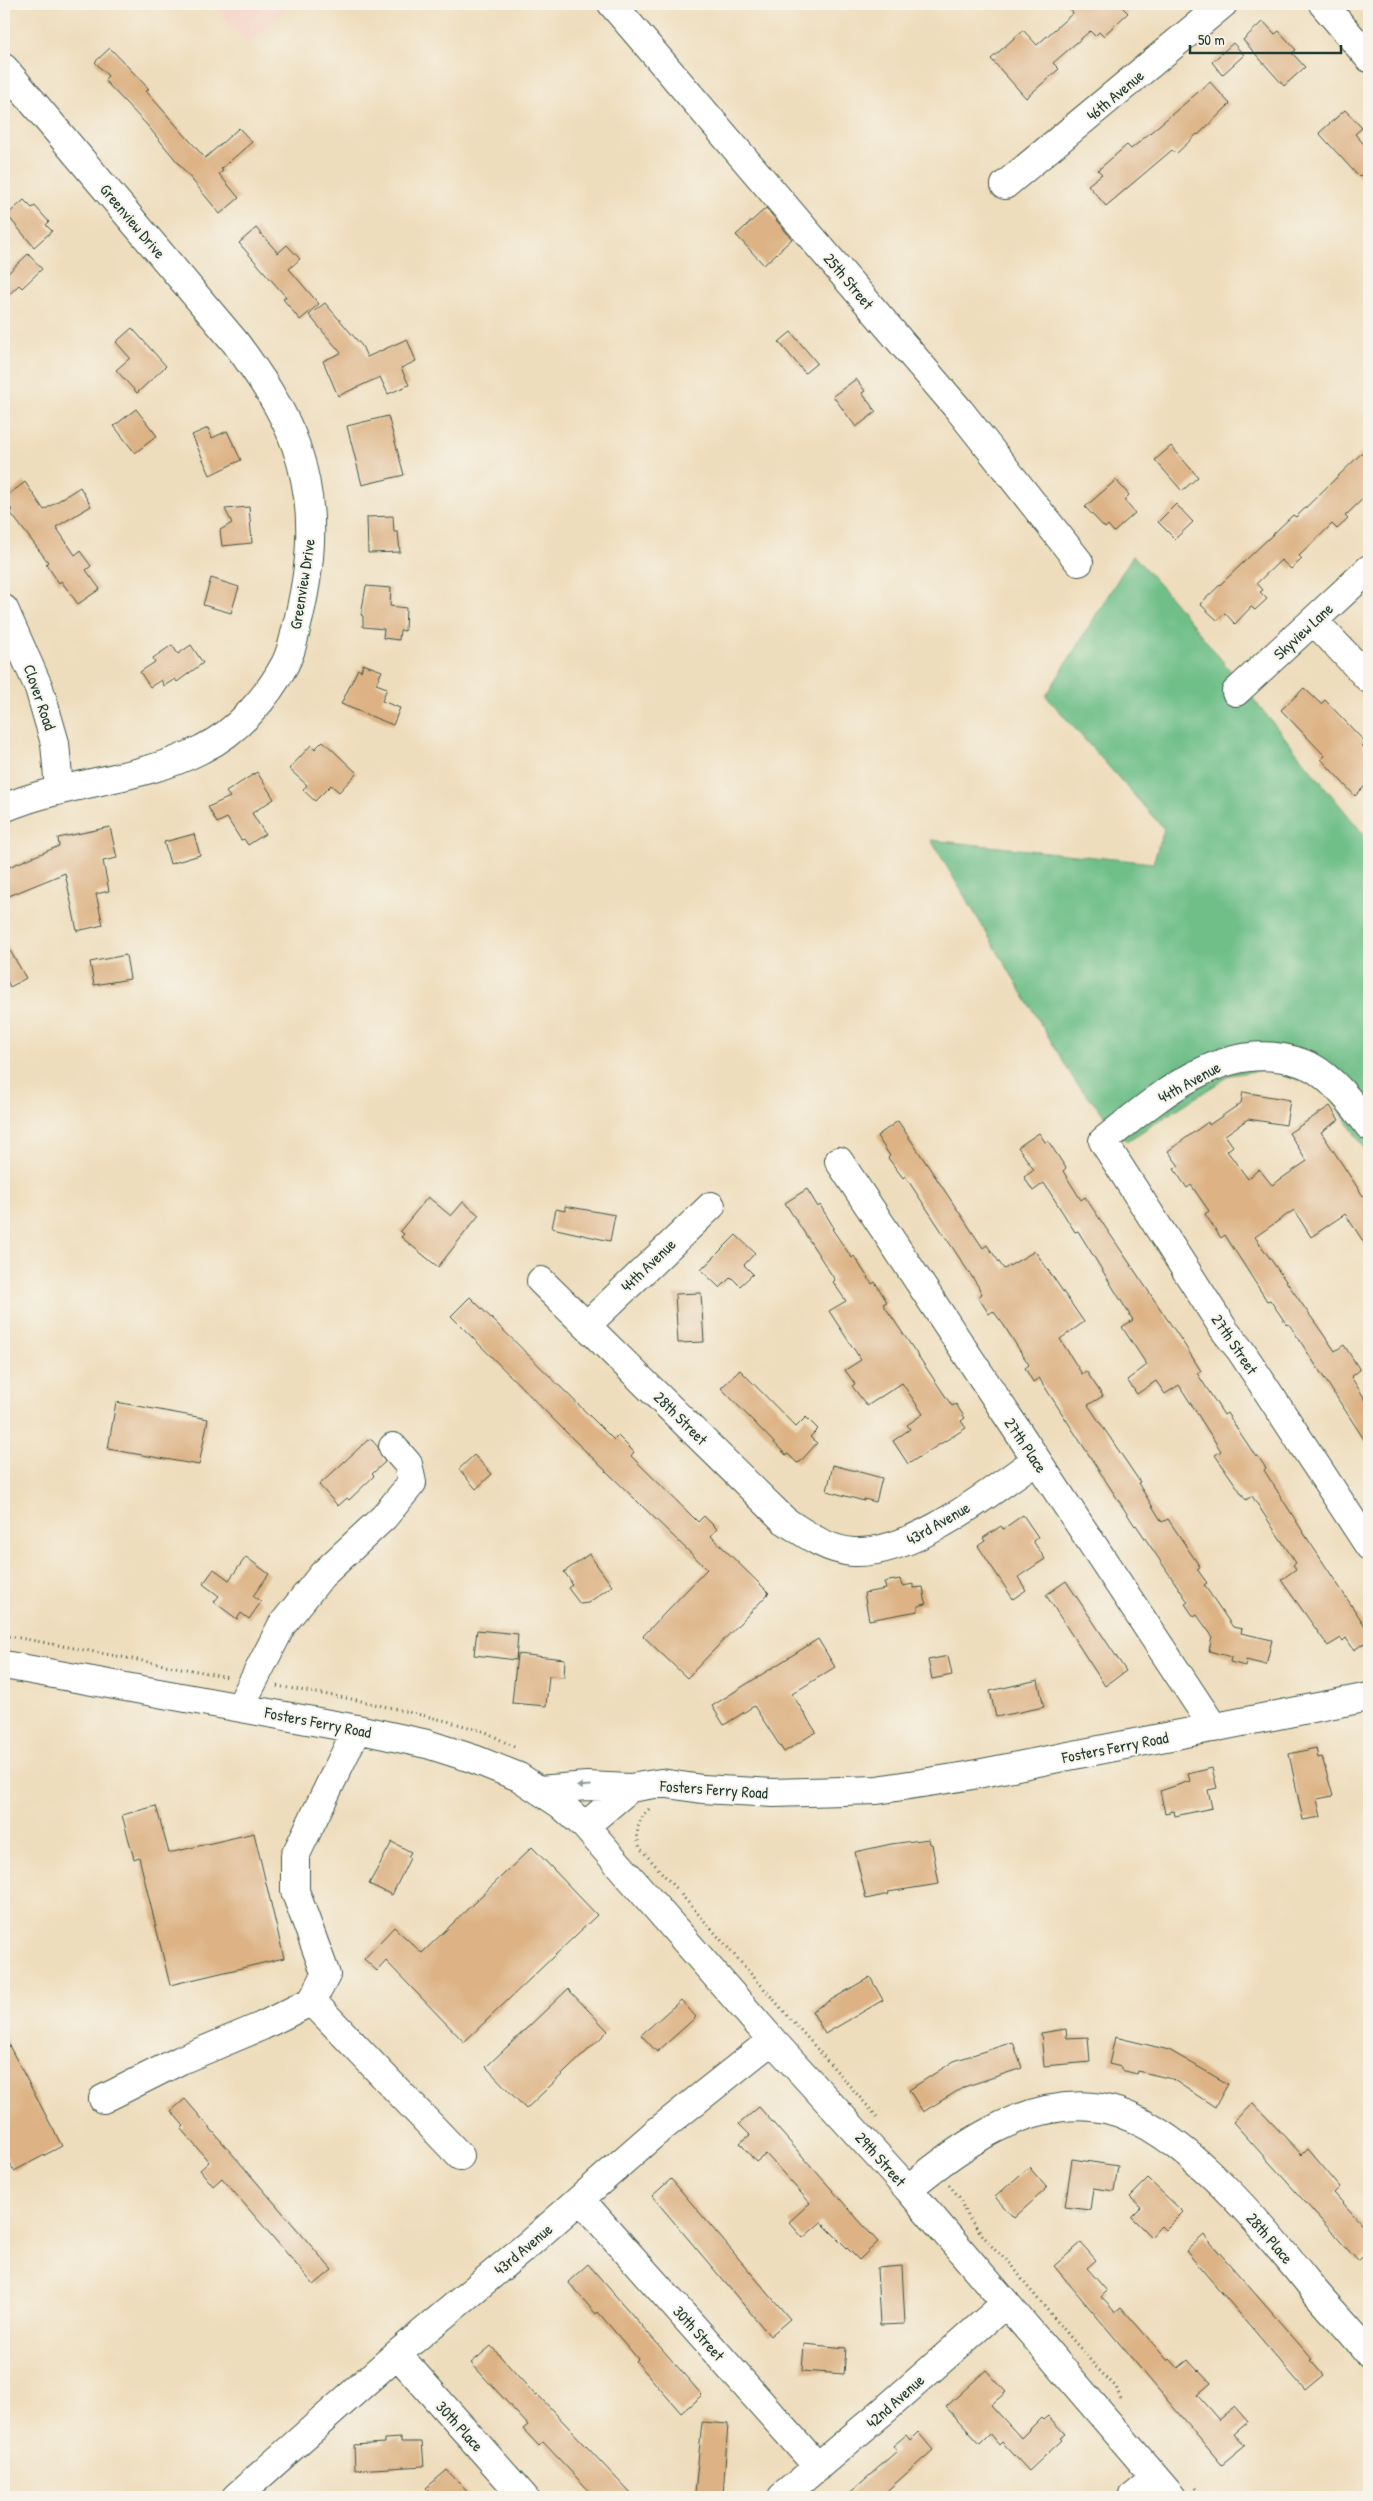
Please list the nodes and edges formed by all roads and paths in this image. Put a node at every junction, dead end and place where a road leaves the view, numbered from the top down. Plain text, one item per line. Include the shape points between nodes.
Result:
1 (612, 4) edge
2 (1223, 4) edge
3 (1323, 4) edge
4 (1369, 58) edge
5 (4, 68) edge
6 (1006, 185) dead end
7 (1079, 562) dead end
8 (1369, 569) edge
9 (4, 609) edge
10 (1314, 621) junction
11 (1369, 680) edge
12 (1236, 692) dead end
13 (59, 789) junction
14 (4, 808) edge
15 (1369, 1126) edge
16 (1102, 1141) joint
17 (838, 1161) dead end
18 (711, 1206) dead end
19 (541, 1281) dead end
20 (587, 1325) junction
21 (393, 1447) dead end
22 (1036, 1460) junction
23 (828, 1546) joint
24 (1369, 1546) edge
25 (4, 1664) edge
26 (1369, 1697) edge
27 (240, 1708) junction
28 (1214, 1728) junction
29 (357, 1729) junction
30 (630, 1788) junction
31 (539, 1790) junction
32 (651, 1807) dead end
33 (585, 1826) junction
34 (312, 2000) junction
35 (772, 2040) junction
36 (103, 2098) dead end
37 (881, 2122) dead end
38 (460, 2156) dead end
39 (934, 2167) junction
40 (908, 2189) junction
41 (580, 2199) junction
42 (1006, 2303) junction
43 (397, 2354) junction
44 (1369, 2354) edge
45 (1123, 2402) dead end
46 (818, 2467) junction
47 (1172, 2486) edge
48 (236, 2497) edge
49 (524, 2497) edge
50 (782, 2497) edge
51 (1132, 2497) edge
52 (1203, 2497) edge

1 - 7 street, 25th Street via 960,411
2 - 6 street, 46th Avenue
3 - 4 street
5 - 13 street, Greenview Drive via 235,342 264,381 296,446 310,518 311,542 304,592 286,662 242,721 224,736 181,759
8 - 10 street, Skyview Lane
9 - 13 street, Clover Road via 39,688 55,743
10 - 11 street
10 - 12 street, Skyview Lane
13 - 14 street, Greenview Drive
15 - 16 street, 44th Avenue via 1336,1085 1316,1069 1270,1055 1245,1056 1221,1063 1158,1099
16 - 24 street, 27th Street
17 - 22 street, 27th Place
18 - 20 street, 44th Avenue
19 - 20 street, 28th Street
20 - 23 street, 28th Street via 784,1520
21 - 27 street via 408,1464 412,1483 384,1517 322,1575 282,1625
22 - 23 street, 43rd Avenue via 941,1523 904,1543 853,1552
22 - 28 street, 27th Place
25 - 27 street, Fosters Ferry Road
26 - 28 street, Fosters Ferry Road
27 - 29 street, Fosters Ferry Road
28 - 30 street, Fosters Ferry Road via 967,1776 877,1790 773,1793 661,1783
29 - 31 street, Fosters Ferry Road via 427,1744 474,1759 519,1777
29 - 34 street via 295,1856 295,1891 326,1975
30 -> 31 street, Fosters Ferry Road via 587,1786
30 - 33 street
31 - 33 street, Fosters Ferry Road
32 - 37 path via 639,1821 637,1838 640,1848
33 - 35 street, 29th Street
34 - 36 street
34 - 38 street
35 - 40 street, 29th Street
35 - 41 street, 43rd Avenue via 710,2088
39 - 40 street
39 - 44 street, 28th Place via 978,2138 1044,2111 1069,2107 1117,2111 1159,2133 1199,2163 1250,2214
39 - 45 path via 959,2197 967,2216 1116,2387
40 - 42 street, 29th Street
41 - 43 street, 43rd Avenue
41 - 46 street, 30th Street
42 - 46 street, 42nd Avenue
42 - 47 street, 29th Street
43 - 48 street, 43rd Avenue
43 - 49 street, 30th Place
46 - 50 street, 42nd Avenue
47 - 51 street
47 - 52 path

